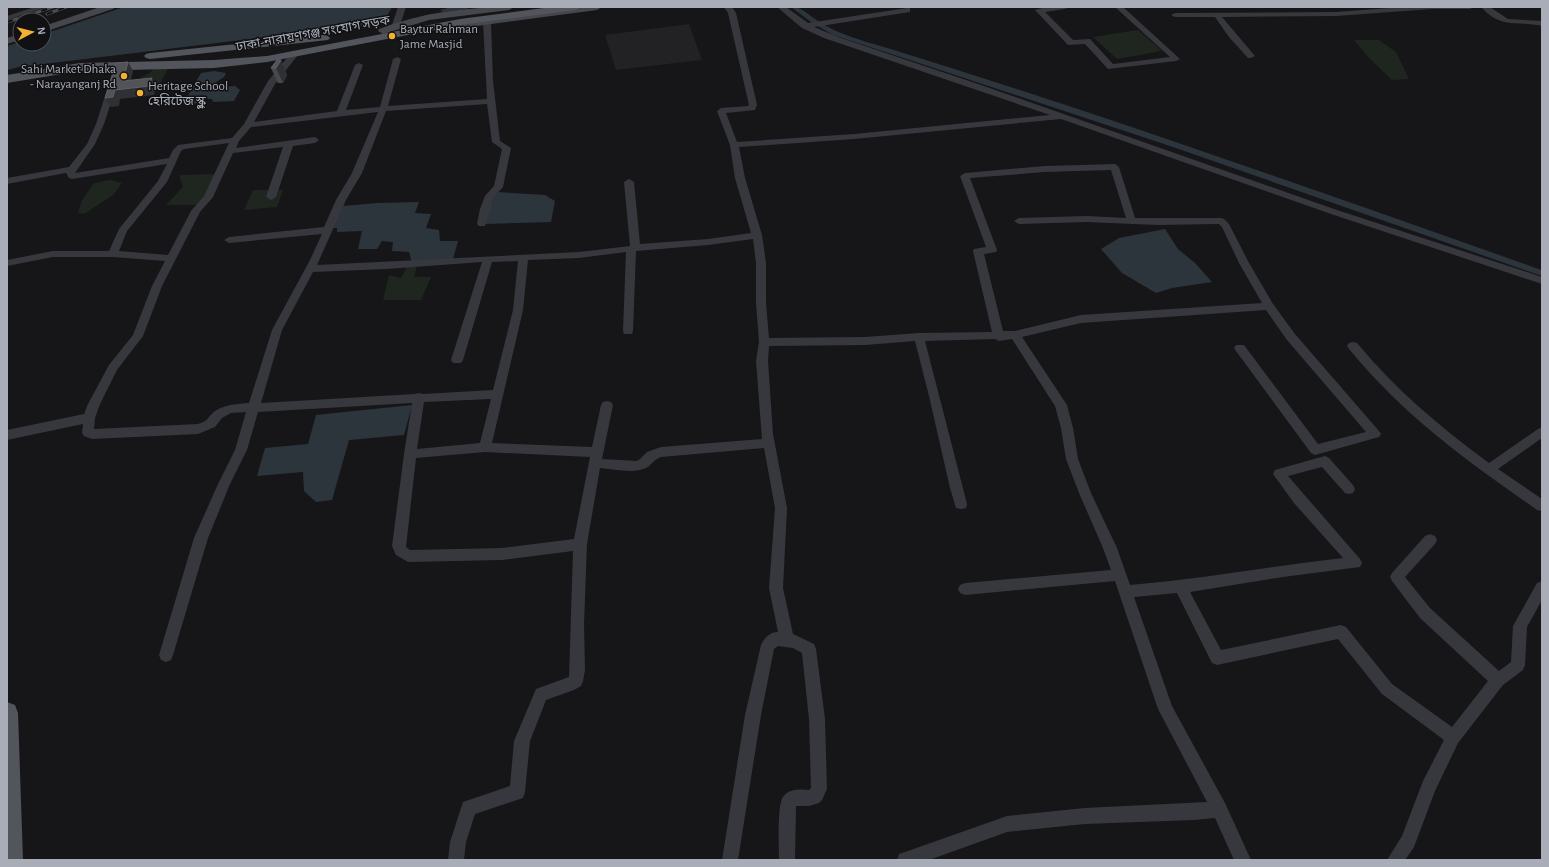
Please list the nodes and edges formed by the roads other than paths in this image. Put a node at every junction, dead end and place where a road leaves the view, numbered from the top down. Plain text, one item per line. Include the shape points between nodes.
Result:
1 (42, 7) edge
2 (110, 7) edge
3 (402, 7) edge
4 (509, 7) edge
5 (537, 7) edge
6 (576, 7) edge
7 (597, 7) edge
8 (728, 7) edge
9 (781, 7) edge
10 (1065, 7) edge
11 (1119, 7) edge
12 (1262, 7) edge
13 (1470, 7) edge
14 (1485, 7) edge
15 (907, 10) dead end
16 (1271, 15) junction
17 (1176, 16) dead end
18 (1218, 16) junction
19 (7, 18) edge
20 (486, 22) junction
21 (1542, 24) edge
22 (396, 25) junction
23 (52, 26) edge
24 (805, 26) junction
25 (433, 27) junction
26 (383, 31) junction
27 (278, 43) junction
28 (223, 48) junction
29 (294, 55) junction
30 (1251, 56) dead end
31 (267, 59) junction
32 (397, 59) dead end
33 (214, 64) junction
34 (359, 65) dead end
35 (116, 73) junction
36 (7, 76) edge
37 (7, 80) edge
38 (491, 101) junction
39 (383, 109) junction
40 (341, 113) junction
41 (1064, 117) junction
42 (248, 125) junction
43 (235, 140) junction
44 (315, 140) dead end
45 (289, 143) junction
46 (734, 145) junction
47 (231, 151) junction
48 (173, 160) junction
49 (72, 173) junction
50 (7, 181) edge
51 (629, 182) dead end
52 (271, 197) dead end
53 (1130, 220) junction
54 (1020, 221) dead end
55 (482, 224) dead end
56 (327, 230) junction
57 (757, 235) junction
58 (229, 240) dead end
59 (633, 248) junction
60 (114, 254) junction
61 (171, 258) junction
62 (523, 258) junction
63 (488, 259) junction
64 (7, 263) edge
65 (310, 269) junction
66 (1542, 281) edge
67 (1269, 306) junction
68 (628, 331) dead end
69 (1015, 335) junction
70 (919, 337) junction
71 (999, 337) junction
72 (764, 342) junction
73 (1353, 346) dead end
74 (1240, 348) dead end
75 (457, 360) dead end
76 (497, 394) junction
77 (419, 397) junction
78 (607, 405) dead end
79 (253, 408) junction
80 (89, 418) junction
81 (1542, 432) edge
82 (7, 435) edge
83 (768, 443) junction
84 (485, 447) junction
85 (410, 454) junction
86 (596, 457) junction
87 (1489, 469) junction
88 (1349, 489) dead end
89 (961, 504) dead end
90 (1542, 506) edge
91 (1430, 540) dead end
92 (580, 544) junction
93 (1120, 575) junction
94 (1181, 587) junction
95 (1542, 587) edge
96 (965, 589) dead end
97 (1126, 592) junction
98 (787, 638) junction
99 (166, 655) dead end
100 (1498, 680) junction
101 (7, 714) edge
102 (1453, 738) junction
103 (1219, 809) junction
104 (10, 860) edge
105 (456, 860) edge
106 (730, 860) edge
107 (787, 860) edge
108 (905, 860) edge
109 (1243, 860) edge
110 (1395, 860) edge

1 - 19 street
2 - 23 street
3 - 22 street
4 - 22 street
5 - 26 main road, ঢাকা-নারায়ণগঞ্জ সংযোগ সড়ক
6 - 25 main road, ঢাকা-নারায়ণগঞ্জ সংযোগ সড়ক
7 - 20 street
8 - 46 street via 732,13 753,105 748,109 721,111
9 - 24 street
10 - 11 street via 1039,10 1071,43 1087,40 1111,67 1176,59
12 - 16 street
13 - 16 street
14 - 21 street via 1507,21
15 - 24 street
16 - 18 street
17 - 18 street
18 - 30 street
20 - 25 street
20 - 38 street
22 - 26 street
24 - 41 street via 816,32
25 - 29 main road, ঢাকা-নারায়ণগঞ্জ সংযোগ সড়ক
26 - 27 main road, ঢাকা-নারায়ণগঞ্জ সংযোগ সড়ক
27 - 28 main road, ঢাকা-নারায়ণগঞ্জ সংযোগ সড়ক
27 - 31 main road via 261,52
28 - 33 main road via 230,50 230,55
28 - 36 main road, ঢাকা-নারায়ণগঞ্জ সংযোগ সড়ক via 52,67
29 - 31 main road, ঢাকা-নারায়ণগঞ্জ সংযোগ সড়ক
29 - 42 street via 271,83
31 - 33 main road, ঢাকা-নারায়ণগঞ্জ সংযোগ সড়ক
32 - 39 street
33 - 35 main road, ঢাকা-নারায়ণগঞ্জ সংযোগ সড়ক via 146,67
34 - 40 street
35 - 37 main road, ঢাকা-নারায়ণগঞ্জ সংযোগ সড়ক via 71,68
35 - 49 street via 100,124 91,144
38 - 39 street
38 - 55 street via 496,142 507,148 498,187 490,196
39 - 40 street
39 - 56 street via 357,173
40 - 42 street
41 - 46 street
41 - 66 street via 1334,212
42 - 43 street
43 - 47 street
43 - 48 street via 181,147
44 - 45 street
45 - 47 street
45 - 52 street
46 - 57 street via 740,178
47 - 61 street via 208,197 196,212
48 - 49 street
48 - 60 street via 162,182 122,231
49 - 50 street
51 - 59 street
53 - 54 street
53 - 67 street via 1221,221
53 - 71 street via 1115,167 1045,169 965,176 992,250 978,251
56 - 58 street
56 - 65 street
57 - 59 street
57 - 72 street via 761,263
59 - 62 street via 579,255
59 - 68 street
60 - 61 street
60 - 64 street via 52,254
61 - 80 street via 138,336 113,368
62 - 63 street
62 - 76 street via 518,310
63 - 65 street
63 - 75 street
65 - 79 street via 277,330
67 - 69 street via 1081,319
67 - 74 street via 1292,337 1375,434 1315,450
69 - 71 street
69 - 93 street via 1061,405 1072,459
70 - 71 street
70 - 72 street via 865,341
70 - 89 street
72 - 83 street via 762,361
73 - 87 street via 1397,396
76 - 77 street
76 - 84 street
77 - 79 street
77 - 85 street
78 - 86 street
79 - 80 street via 229,409 218,415 211,424 198,429 162,432 92,434 88,433
79 - 99 street via 241,450 201,538
80 - 82 street
81 - 87 street
83 - 86 street via 661,452 651,455 643,464 636,466
83 - 98 street via 781,508 776,588
84 - 85 street
84 - 86 street
85 - 92 street via 399,546 408,556 502,554
86 - 92 street
87 - 90 street
88 - 94 street via 1325,461 1279,474 1355,563
91 - 100 street via 1397,577 1425,614
92 - 105 street via 576,681 541,694 522,741 517,792 469,808 458,842
93 - 96 street
93 - 97 street
94 - 97 street
94 - 102 street via 1217,658 1341,632 1387,689
95 - 100 street via 1520,626 1518,665
97 - 103 street via 1166,709
98 - 106 street via 775,639 768,645 753,715
98 - 107 street via 809,649 819,732 819,782 817,795 813,798 796,797 788,803
100 - 102 street
101 - 104 main road
102 - 110 street via 1429,787 1408,841
103 - 108 street via 1084,816 1007,824
103 - 109 street

